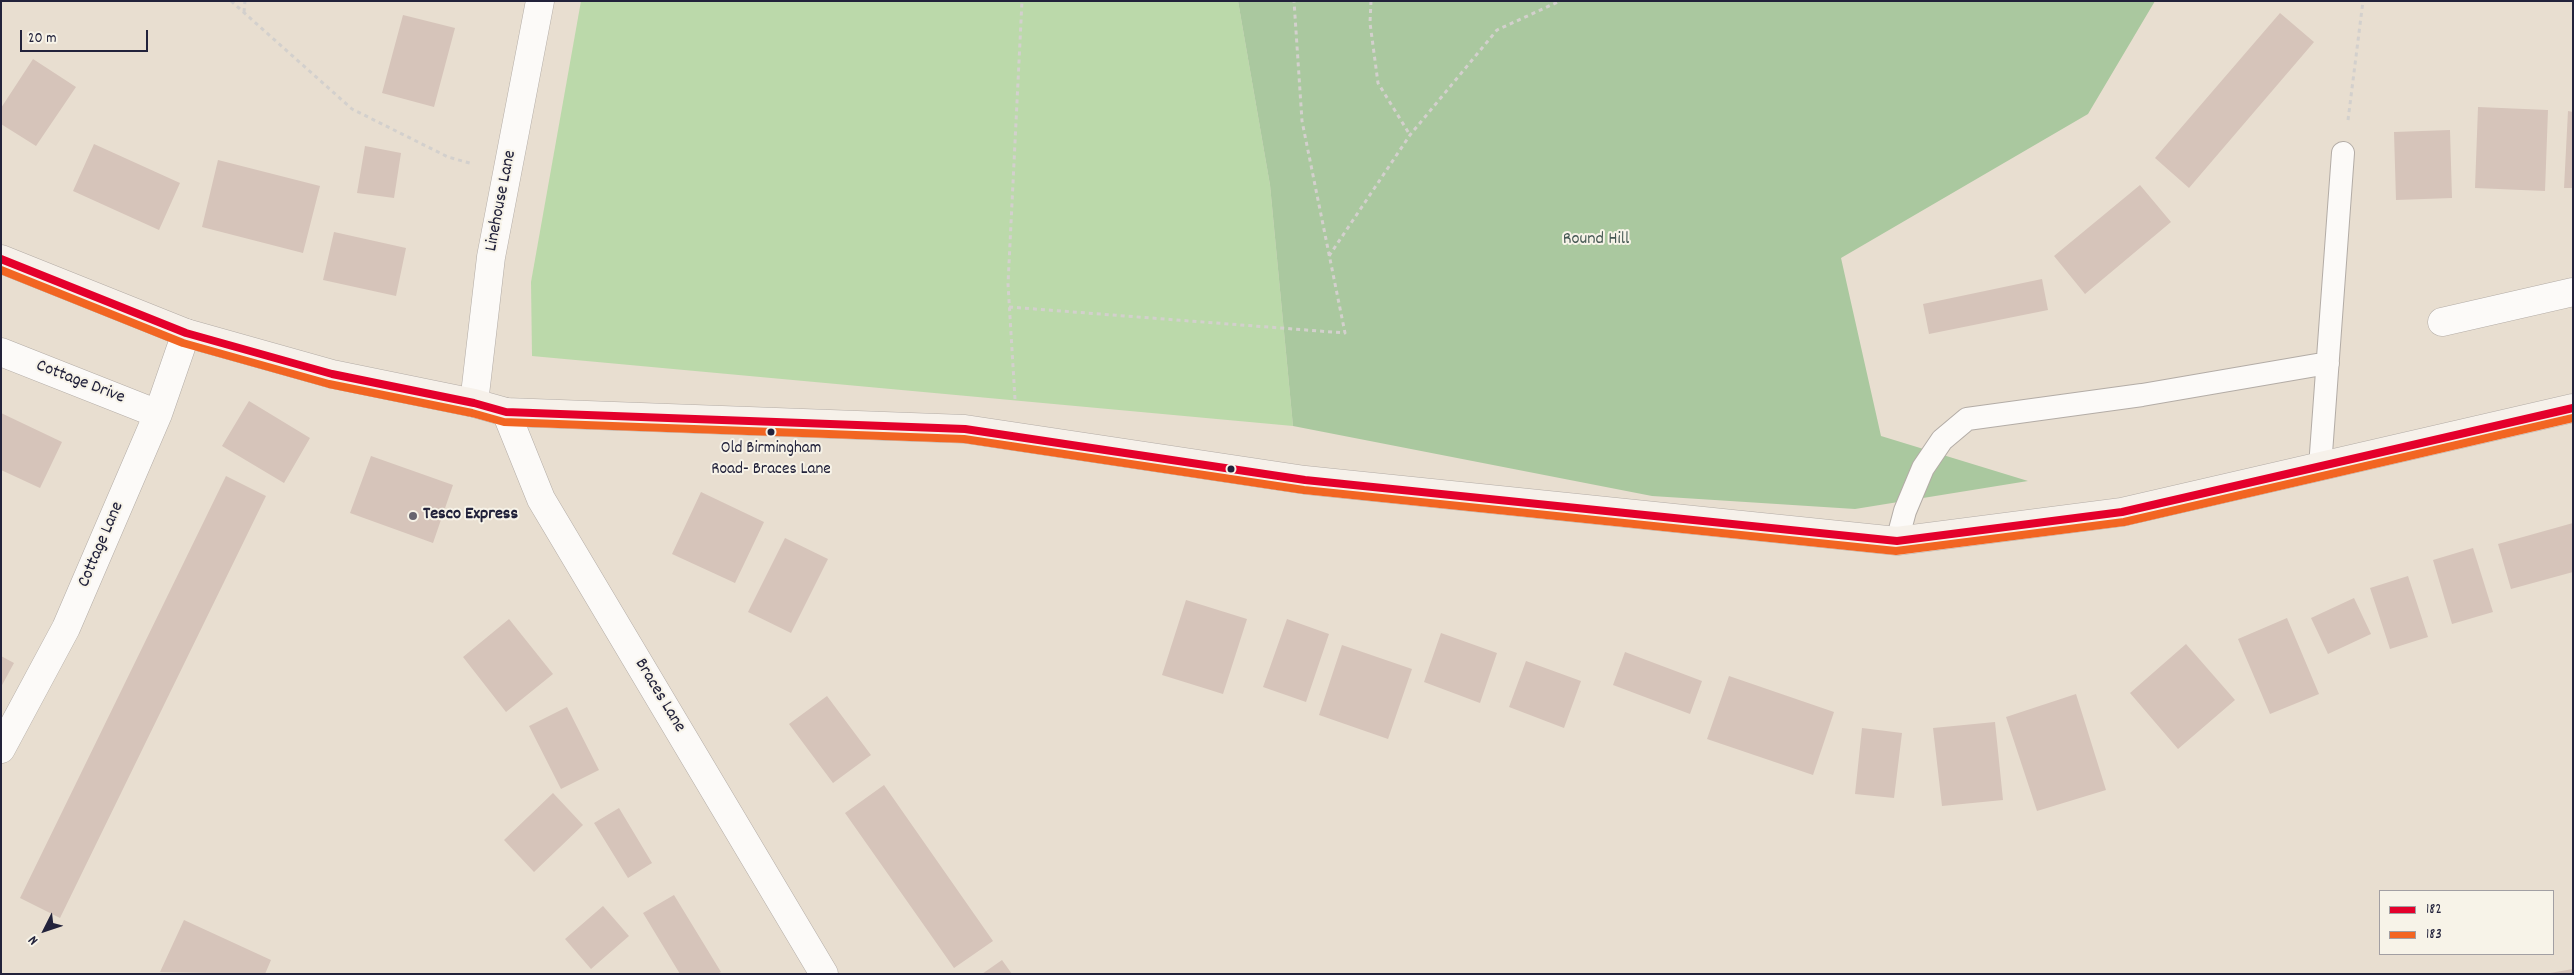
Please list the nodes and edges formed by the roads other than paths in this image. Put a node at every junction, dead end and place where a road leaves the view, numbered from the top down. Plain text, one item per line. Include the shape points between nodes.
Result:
1 (540, 1) edge
2 (2343, 153) road end
3 (1, 260) edge
4 (2573, 292) edge
5 (2442, 322) dead end
6 (186, 333) junction
7 (1, 352) edge
8 (2328, 363) junction
9 (474, 402) junction
10 (2573, 408) edge
11 (506, 412) junction
12 (158, 414) junction
13 (2320, 467) junction
14 (1897, 542) junction
15 (1, 749) edge
16 (824, 974) edge

1 - 9 street, Linehouse Lane via 491,258
2 - 8 lane
3 - 6 main road
4 - 5 street
6 - 9 main road via 332,374
6 - 12 street, Cottage Lane
7 - 12 street, Cottage Drive
8 - 13 lane
8 - 14 lane via 2142,395 1967,420 1942,440 1923,468
9 - 11 main road
10 - 13 main road
11 - 14 main road via 965,429 1319,482
11 - 16 street, Braces Lane via 541,499
12 - 15 street, Cottage Lane via 66,628
13 - 14 main road via 2122,512

